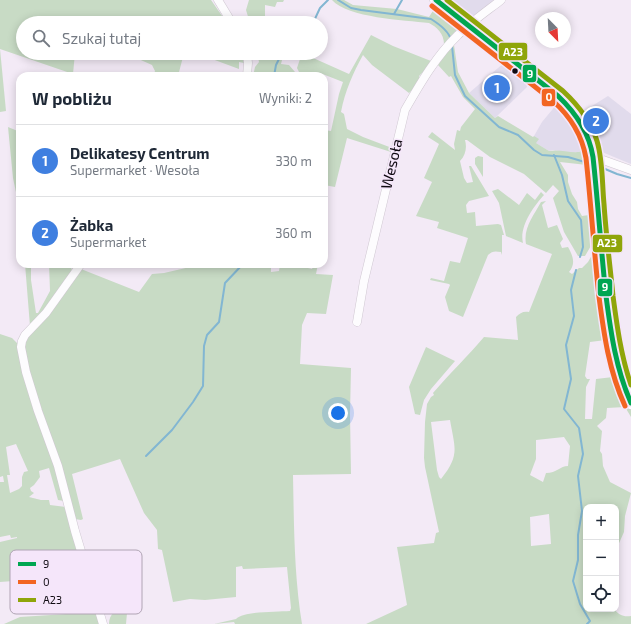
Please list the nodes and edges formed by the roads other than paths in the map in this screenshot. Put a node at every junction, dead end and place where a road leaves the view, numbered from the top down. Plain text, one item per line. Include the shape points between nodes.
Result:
1 (218, 0) edge
2 (436, 0) edge
3 (501, 0) edge
4 (228, 16) edge
5 (468, 25) junction
6 (248, 60) edge
7 (247, 72) edge
8 (593, 160) junction
9 (631, 170) edge
10 (78, 268) edge
11 (357, 322) dead end
12 (631, 403) edge
13 (81, 550) edge
14 (99, 614) edge
15 (102, 624) edge

1 - 4 street
2 - 5 main road
3 - 5 street, Wesoła
5 - 8 main road via 571,108 582,124
5 - 11 street, Wesoła via 443,50 405,110 364,281
6 - 7 street
8 - 9 street via 603,160
8 - 12 main road via 612,341 619,376
10 - 13 street via 46,313 26,335 22,342 22,354 38,411 58,466
14 - 15 street

